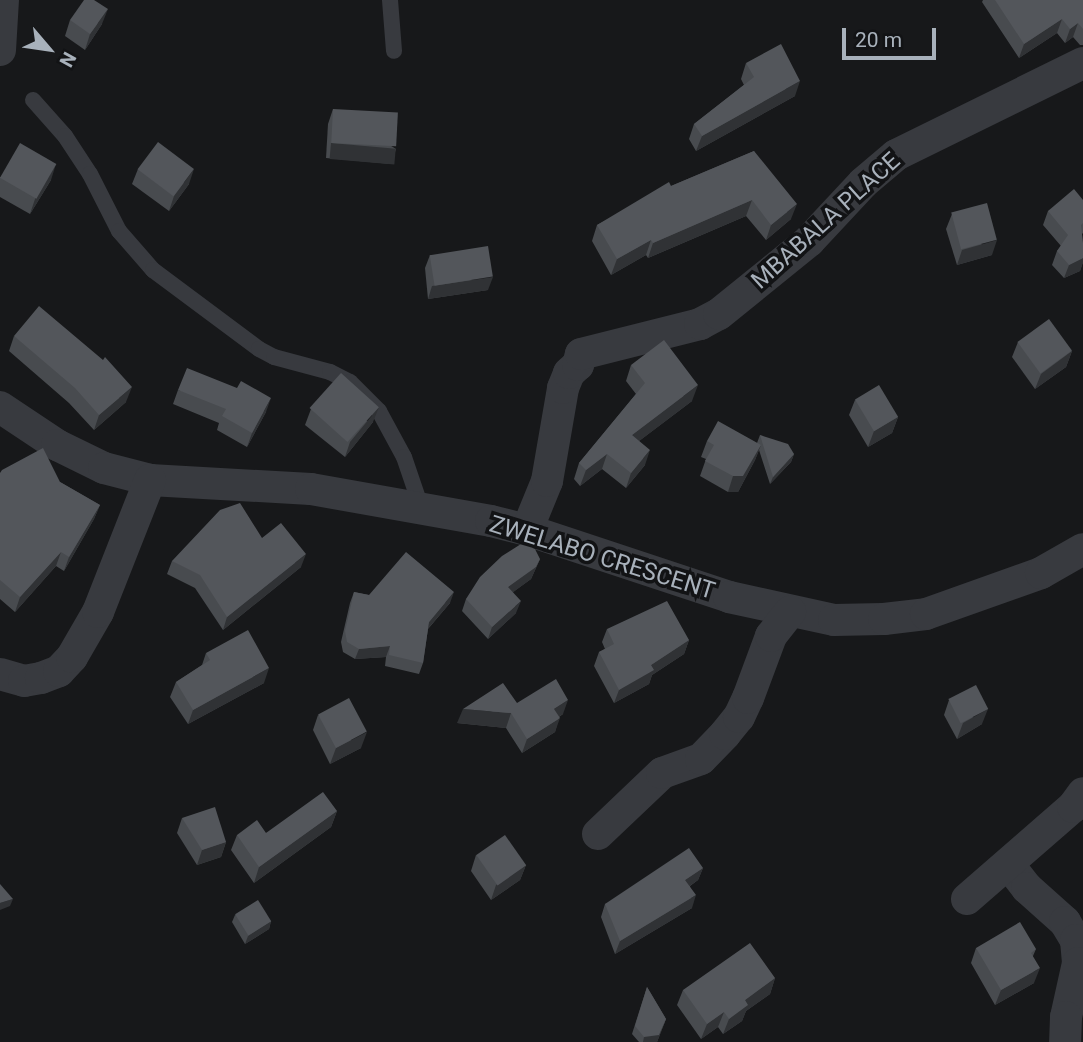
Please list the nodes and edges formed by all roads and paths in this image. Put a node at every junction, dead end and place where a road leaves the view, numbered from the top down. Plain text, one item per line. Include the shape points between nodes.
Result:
1 (3, 0) edge
2 (390, 0) edge
3 (0, 50) edge
4 (394, 51) dead end
5 (1083, 63) edge
6 (33, 100) dead end
7 (0, 407) edge
8 (150, 480) junction
9 (422, 510) junction
10 (527, 530) junction
11 (1083, 549) edge
12 (790, 612) junction
13 (0, 674) edge
14 (1083, 793) edge
15 (598, 834) dead end
16 (1009, 865) junction
17 (967, 899) dead end
18 (1065, 1042) edge

1 - 3 street
2 - 4 lane
5 - 10 street, MBABALA PLACE via 896,155 809,241 719,314 700,324 581,354 563,388 547,481
6 - 9 lane via 65,136 119,231 153,270 259,349 330,372 349,382 379,411 404,457
7 - 8 street, ZWELABO CRESCENT via 57,445 104,468
8 - 9 street, ZWELABO CRESCENT via 311,489
8 - 13 street via 97,612 72,657 59,671 41,678 24,681
9 - 10 street, ZWELABO CRESCENT
10 - 12 street, ZWELABO CRESCENT via 729,597
11 - 12 street, ZWELABO CRESCENT via 1041,573 926,614 834,620
12 - 15 street via 771,636 748,698 725,734 701,758 662,773
14 - 16 street
16 - 17 street
16 - 18 street via 1065,922 1076,940

